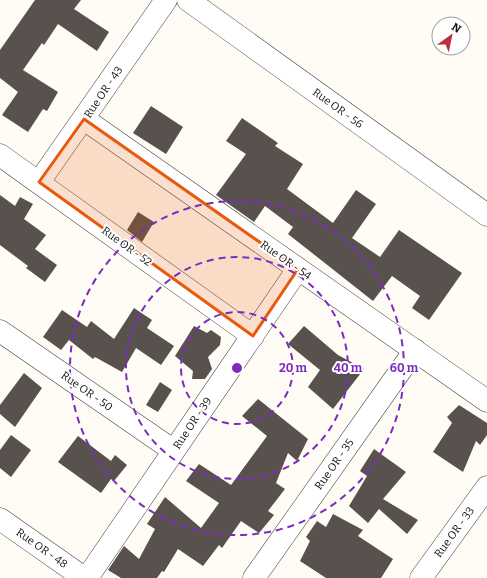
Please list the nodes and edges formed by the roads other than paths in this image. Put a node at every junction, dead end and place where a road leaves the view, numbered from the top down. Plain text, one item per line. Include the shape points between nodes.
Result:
1 (166, 0) edge
2 (188, 0) edge
3 (84, 119) junction
4 (0, 155) edge
5 (39, 182) junction
6 (487, 216) edge
7 (298, 269) junction
8 (0, 331) edge
9 (253, 336) junction
10 (415, 350) junction
11 (487, 400) edge
12 (174, 451) junction
13 (487, 487) edge
14 (0, 519) edge
15 (79, 576) edge
16 (254, 578) edge
17 (421, 578) edge

1 - 3 street, Rue OR - 43
2 - 6 street, Rue OR - 56
3 - 5 street, Rue OR - 43
3 - 7 street, Rue OR - 54
4 - 5 street, Rue OR - 52
5 - 9 street, Rue OR - 52
7 - 9 street, Rue OR - 39
7 - 10 street, Rue OR - 54
8 - 12 street, Rue OR - 50
9 - 12 street, Rue OR - 39
10 - 11 street, Rue OR - 54
10 - 16 street, Rue OR - 35
12 - 15 street, Rue OR - 39
13 - 17 street, Rue OR - 33
14 - 15 street, Rue OR - 48

